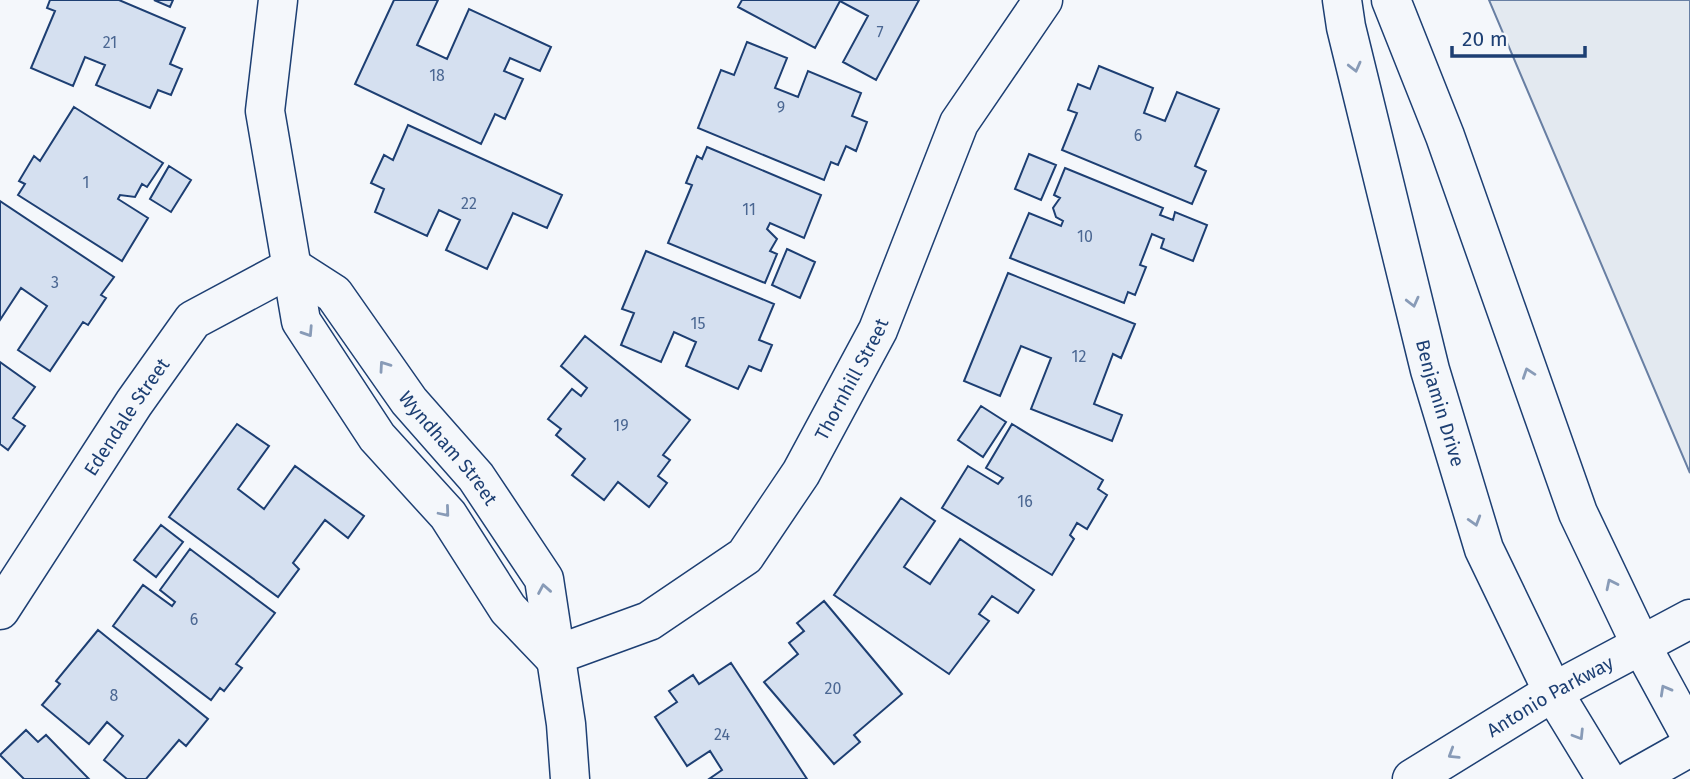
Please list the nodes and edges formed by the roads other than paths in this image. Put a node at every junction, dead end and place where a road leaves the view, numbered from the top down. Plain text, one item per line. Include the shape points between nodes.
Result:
1 (278, 0) edge
2 (1043, 0) edge
3 (1342, 0) edge
4 (1391, 0) edge
5 (292, 267) junction
6 (0, 610) edge
7 (1690, 619) edge
8 (1641, 645) junction
9 (553, 656) junction
10 (1553, 692) junction
11 (1690, 735) edge
12 (1690, 747) edge
13 (570, 779) edge
14 (1412, 779) edge
15 (1606, 779) edge
16 (1633, 779) edge

1 - 5 street via 265,111
2 - 9 street, Thornhill Street via 959,123 878,330 801,473 745,556 649,621
3 -> 10 street, Benjamin Drive via 1430,370 1483,549
8 -> 4 street via 1578,513
5 - 6 street, Edendale Street via 193,320
5 - 9 street, Wyndham Street via 334,294 409,401 475,477 529,556 544,579
7 - 8 street, Antonio Parkway
8 - 10 street, Antonio Parkway
11 -> 8 street
9 - 13 street, Wyndham Street via 566,724
10 -> 14 street, Antonio Parkway
10 -> 15 street, Benjamin Drive
12 - 16 street

